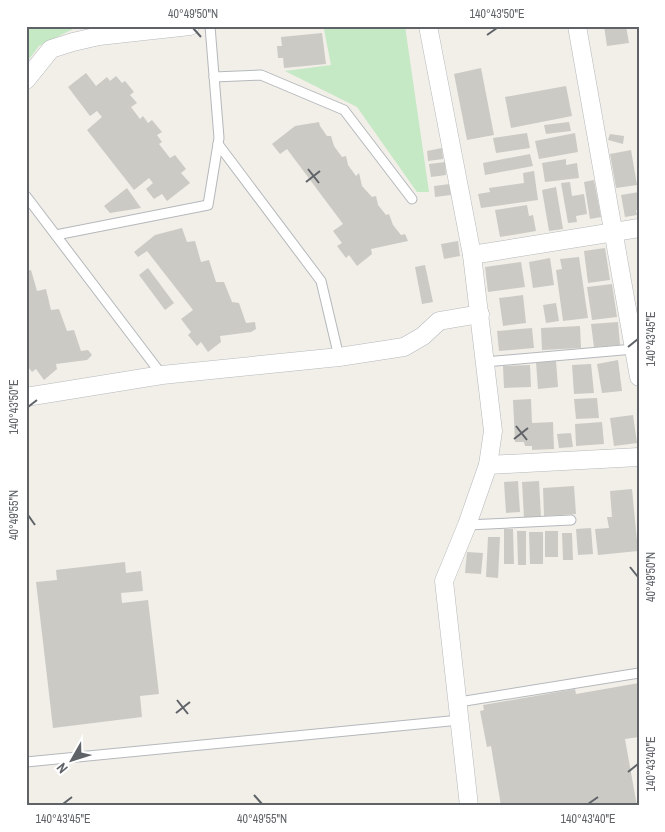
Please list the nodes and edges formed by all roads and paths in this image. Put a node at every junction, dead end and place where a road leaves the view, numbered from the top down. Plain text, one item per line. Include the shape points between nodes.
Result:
1 (190, 26) edge
2 (210, 26) edge
3 (428, 26) edge
4 (577, 26) edge
5 (214, 77) junction
6 (26, 80) edge
7 (218, 144) junction
8 (26, 196) edge
9 (412, 199) dead end
10 (639, 228) edge
11 (613, 232) junction
12 (56, 235) junction
13 (472, 255) junction
14 (480, 314) junction
15 (634, 349) junction
16 (339, 357) junction
17 (485, 362) junction
18 (162, 375) junction
19 (639, 377) edge
20 (26, 398) edge
21 (639, 457) edge
22 (488, 466) junction
23 (571, 520) dead end
24 (467, 526) junction
25 (639, 673) edge
26 (459, 702) junction
27 (460, 720) junction
28 (26, 762) edge
29 (469, 806) edge

1 - 6 street via 99,36 51,49
2 - 5 lane
3 - 13 street
4 - 11 street
5 - 7 lane
5 - 9 lane via 261,74 344,110
7 - 12 lane via 208,205
7 - 16 lane via 321,281
8 - 12 lane
10 - 11 street
11 - 13 street
11 - 15 street
12 - 18 lane
13 - 14 street
14 - 16 street via 439,322 404,347
14 - 17 street
15 - 17 lane
15 - 19 street
16 - 18 street
17 - 22 street via 493,431
18 - 20 street
21 - 22 street
22 - 24 street
23 - 24 lane
24 - 26 street via 444,581
25 - 26 lane
26 - 27 street
27 - 28 lane
27 - 29 street

